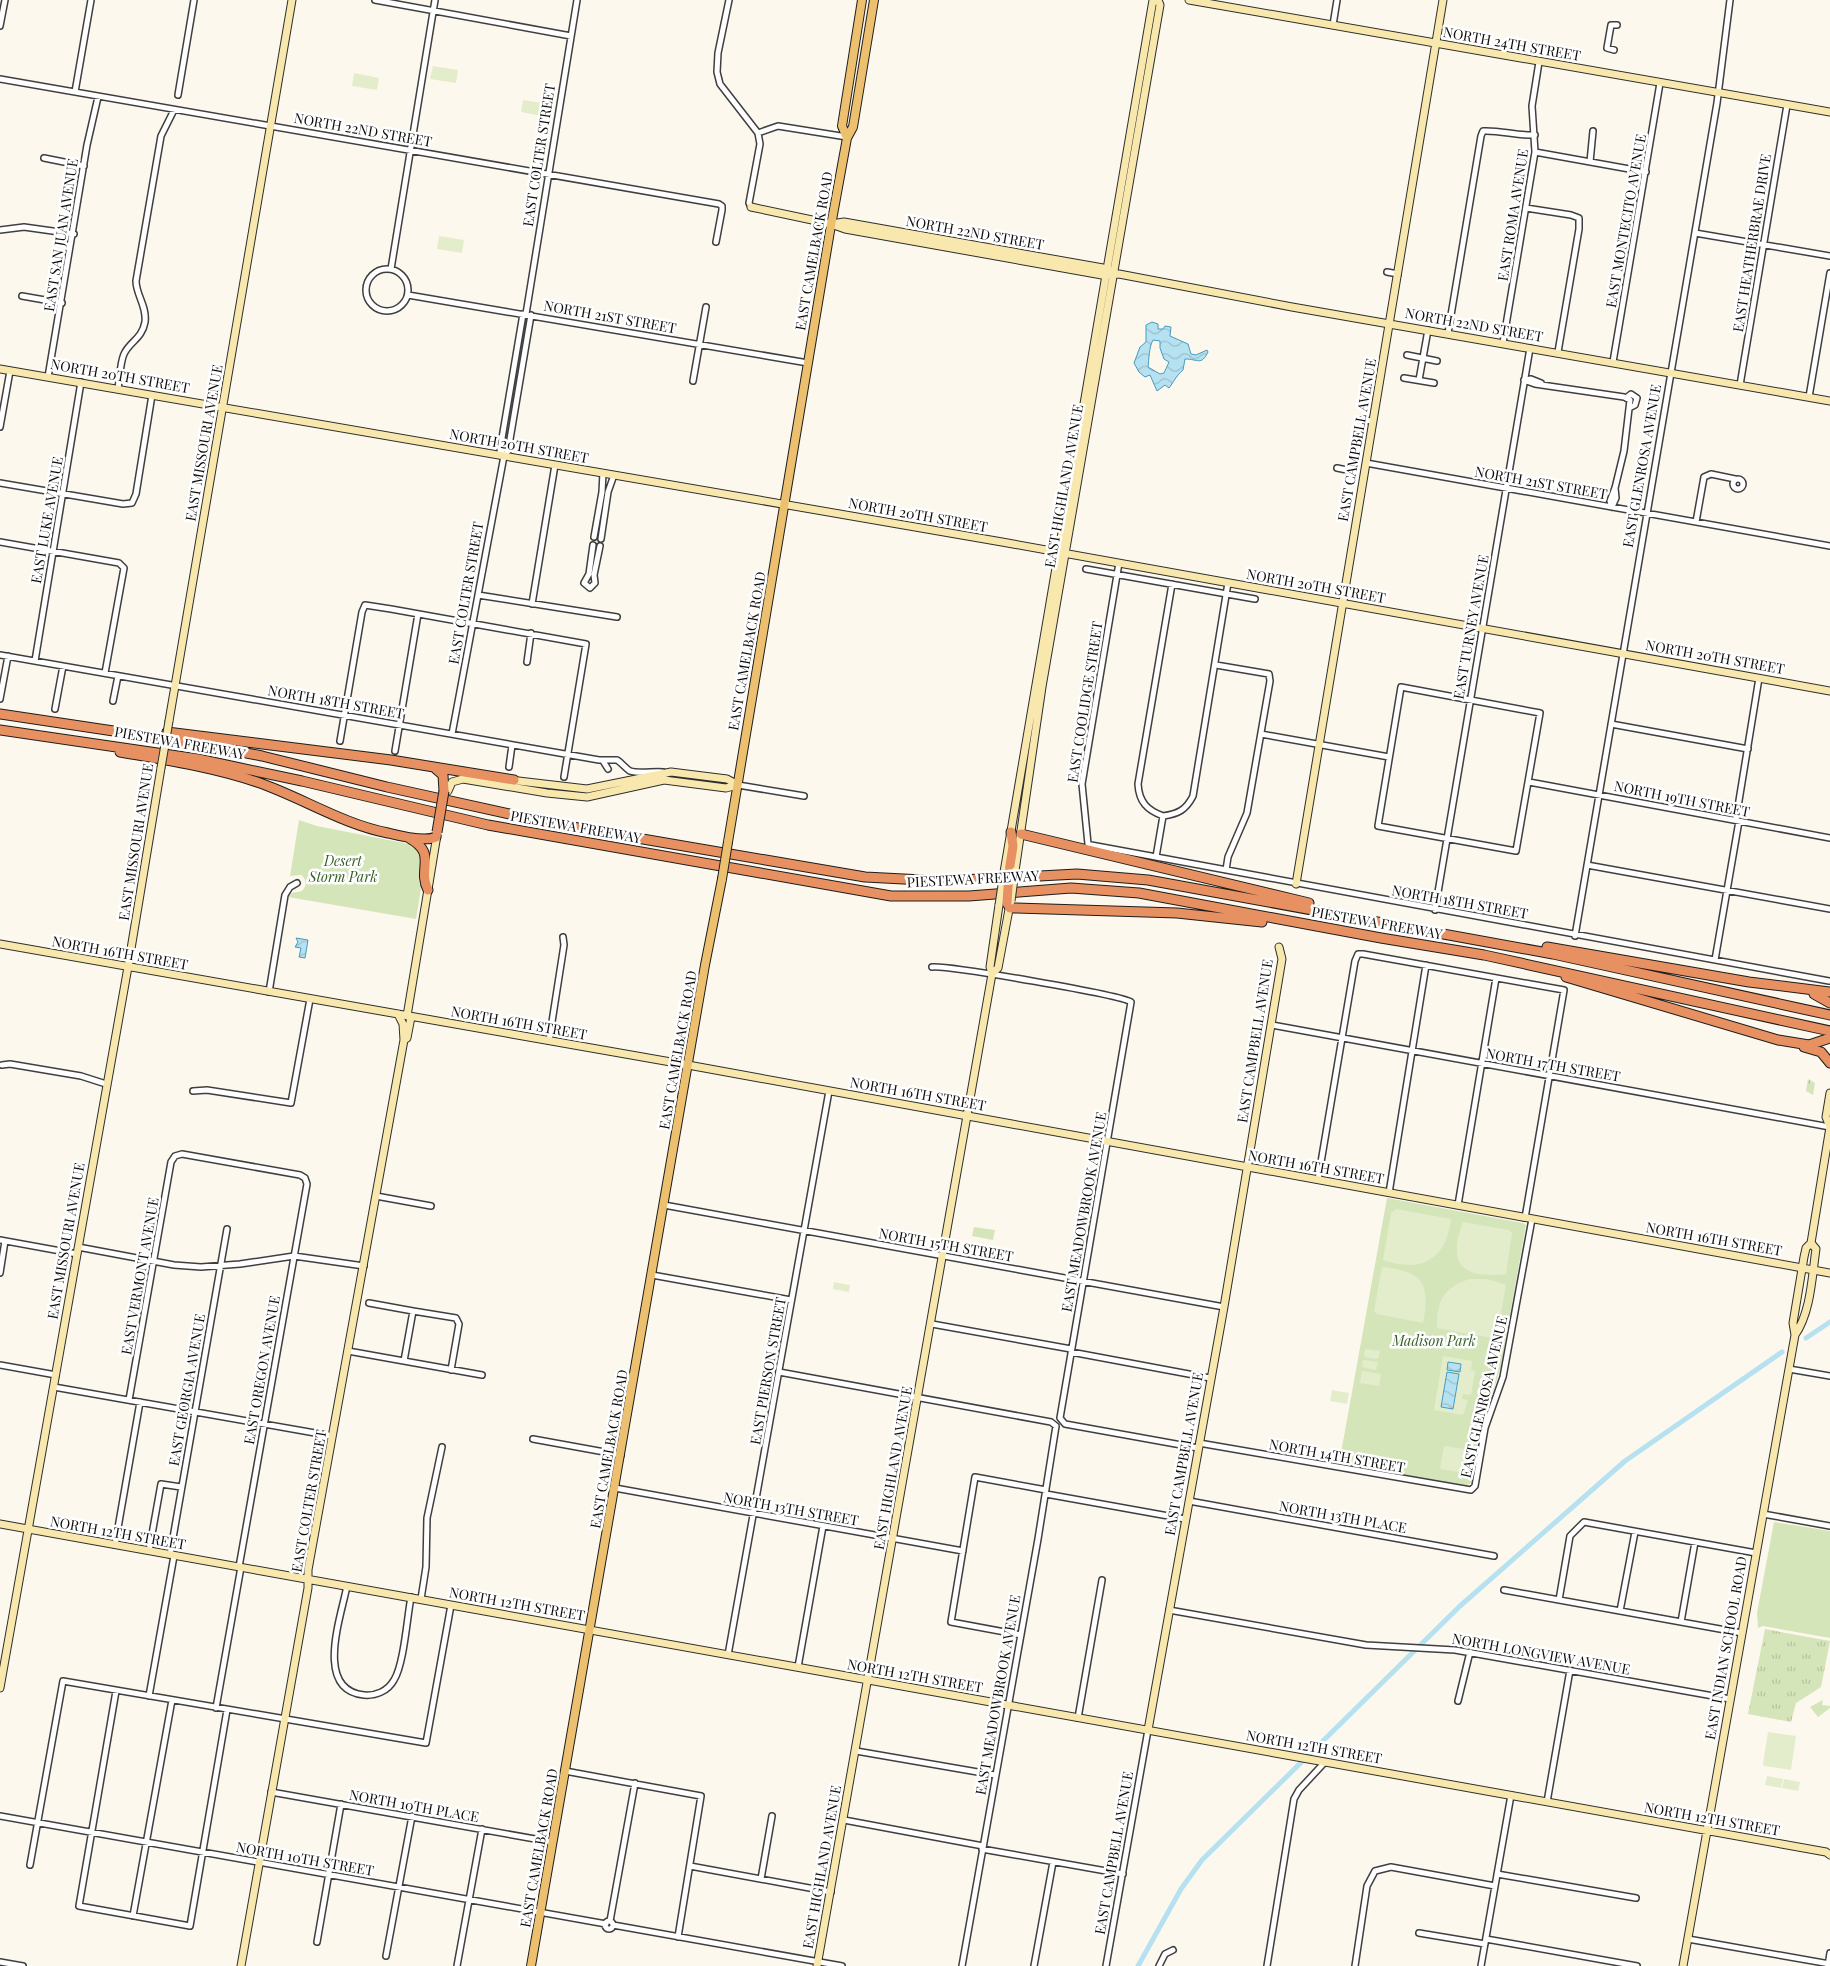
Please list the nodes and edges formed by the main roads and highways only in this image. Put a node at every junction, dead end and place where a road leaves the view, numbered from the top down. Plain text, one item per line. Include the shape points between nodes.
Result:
1 (862, 0) edge
2 (874, 0) edge
3 (847, 138) junction
4 (0, 714) edge
5 (0, 730) edge
6 (135, 734) junction
7 (55, 738) junction
8 (433, 767) junction
9 (514, 780) road end
10 (1011, 832) road end
11 (1021, 834) road end
12 (407, 837) junction
13 (428, 890) road end
14 (1384, 923) junction
15 (1448, 934) junction
16 (1381, 938) junction
17 (1444, 949) junction
18 (1802, 990) junction
19 (1830, 992) edge
20 (1830, 1003) edge
21 (1826, 1014) edge
22 (1830, 1031) edge
23 (1830, 1038) edge
24 (1797, 1044) junction
25 (1830, 1063) edge
26 (530, 1966) edge

1 - 3 main road, EAST CAMELBACK ROAD via 842,126
2 - 3 main road, EAST CAMELBACK ROAD via 853,127
3 - 26 main road, EAST CAMELBACK ROAD, bridge via 722,879
4 - 6 highway, PIESTEWA FREEWAY
5 - 7 highway, PIESTEWA FREEWAY
6 - 8 highway via 148,730
6 - 14 highway, PIESTEWA FREEWAY via 262,756 556,824 865,877 923,881 1054,874 1128,877
7 - 12 highway via 74,745 235,776 353,822
7 - 16 highway, PIESTEWA FREEWAY via 198,759 302,780 488,825 874,893 934,897 1071,888 1112,890
8 - 9 highway
8 - 12 highway, bridge via 444,779 437,834 428,839
10 - 16 highway, bridge via 1013,846 1006,905 1208,916 1336,935
11 - 14 highway
12 - 13 highway via 424,851 424,882
14 - 15 highway, PIESTEWA FREEWAY
15 - 18 highway via 1486,937
15 - 21 highway, PIESTEWA FREEWAY
16 - 17 highway, PIESTEWA FREEWAY
17 - 22 highway, PIESTEWA FREEWAY via 1565,972
17 - 24 highway via 1483,961 1569,978 1683,1014
18 - 19 highway
18 - 20 highway
23 - 24 highway via 1814,1044
24 - 25 highway via 1821,1052

